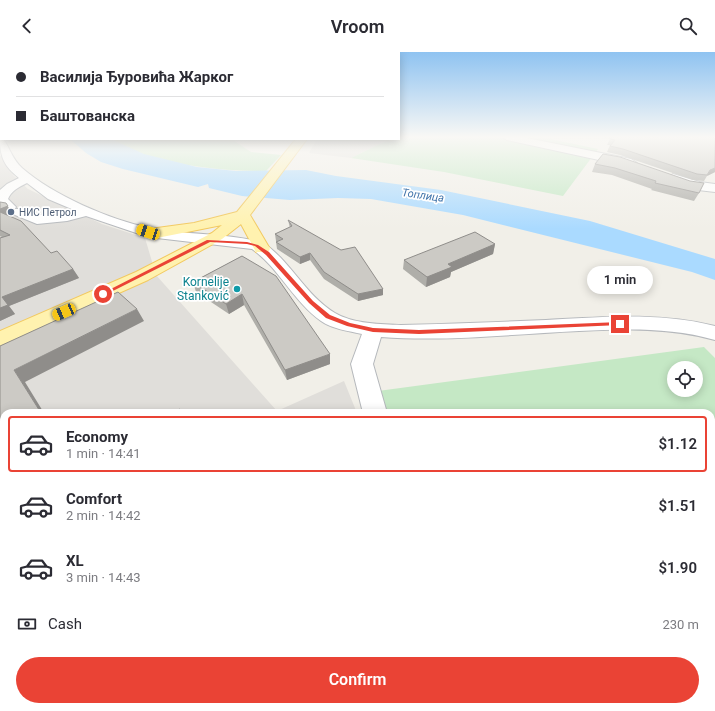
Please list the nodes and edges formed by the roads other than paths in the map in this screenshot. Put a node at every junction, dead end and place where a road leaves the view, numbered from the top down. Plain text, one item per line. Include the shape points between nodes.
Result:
1 (13, 168) edge
2 (280, 168) edge
3 (661, 174) edge
4 (27, 179) junction
5 (709, 187) edge
6 (715, 197) edge
7 (88, 211) junction
8 (8, 213) edge
9 (244, 214) junction
10 (152, 233) junction
11 (209, 241) junction
12 (262, 249) junction
13 (149, 272) junction
14 (373, 330) junction
15 (715, 333) edge
16 (0, 339) edge
17 (374, 409) edge

1 - 4 street
2 - 9 main road
3 - 5 street
4 - 7 street via 54,196
4 - 8 street via 15,183 1,199
5 - 6 street
7 - 8 street via 37,220
7 - 10 street
9 - 10 main road via 194,227
9 - 11 main road
9 - 12 main road
10 - 11 street
10 - 13 main road via 161,239 165,250 158,264
11 - 12 street via 247,243
11 - 13 main road
12 - 14 street via 311,302 328,316 349,325
13 - 16 main road
14 - 15 street via 407,332 668,324 692,326
14 - 17 street via 362,364

